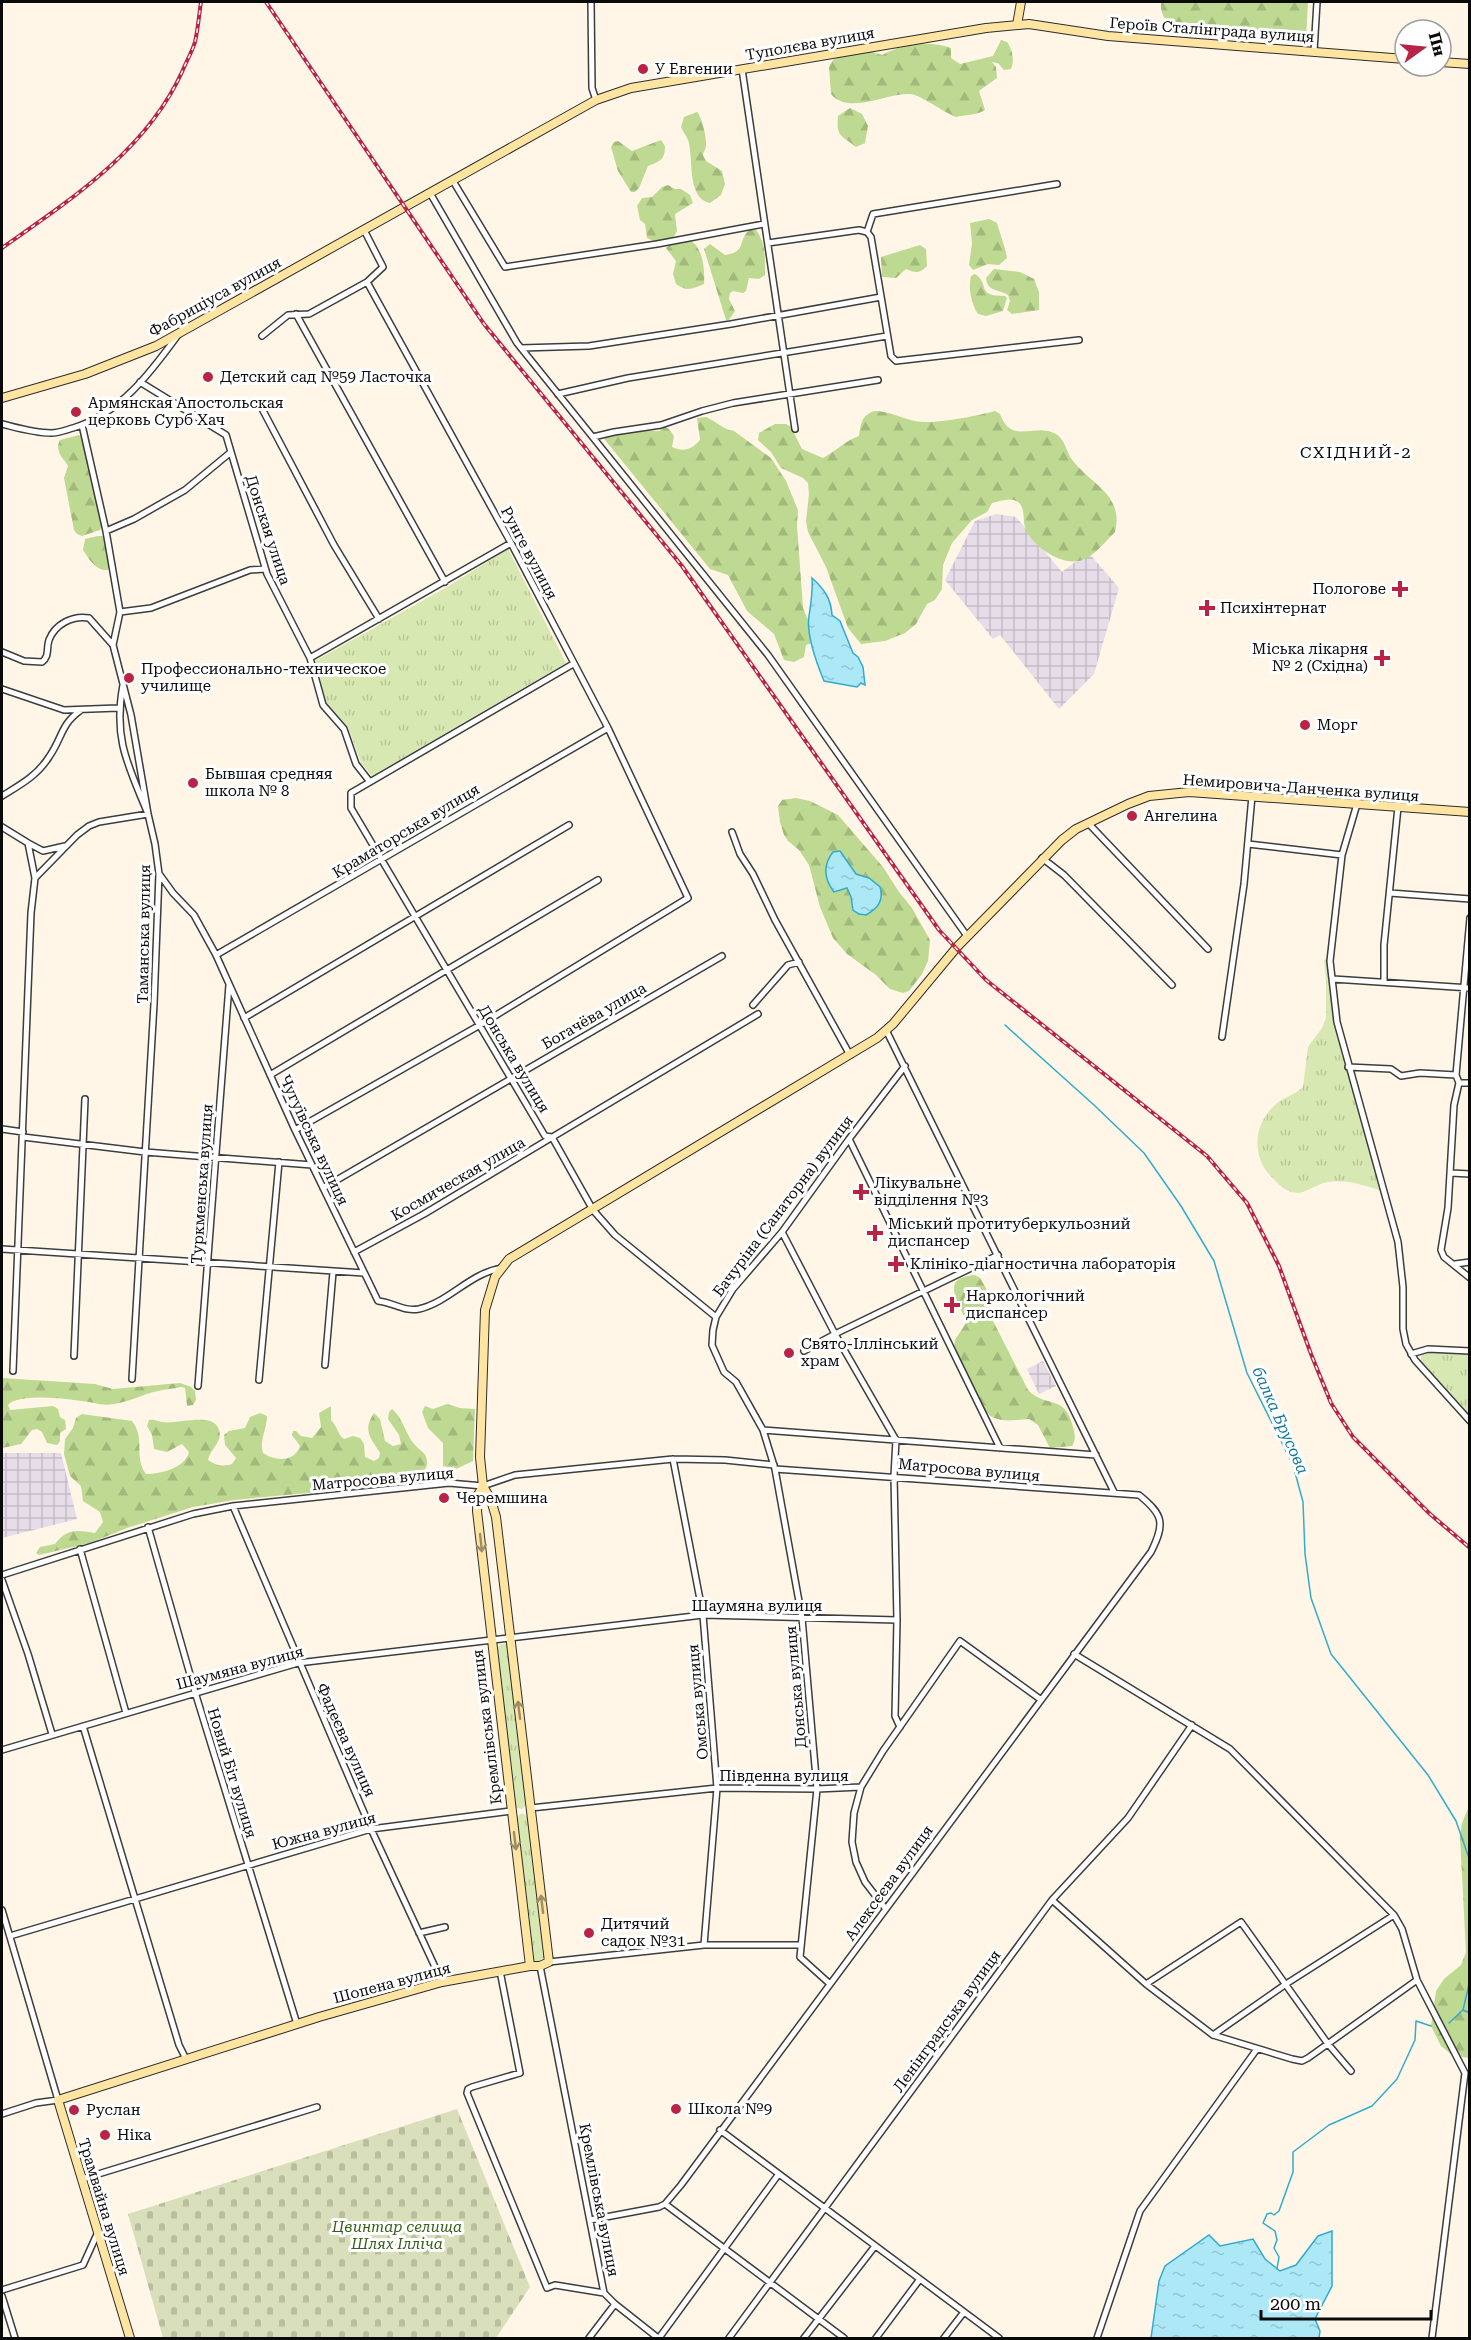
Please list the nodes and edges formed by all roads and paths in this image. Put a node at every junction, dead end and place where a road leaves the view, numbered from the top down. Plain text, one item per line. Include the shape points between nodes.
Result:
1 (591, 2) edge
2 (1021, 2) edge
3 (1317, 2) edge
4 (1017, 25) junction
5 (1314, 51) junction
6 (1393, 58) edge
7 (1453, 63) edge
8 (1470, 64) edge
9 (742, 69) junction
10 (596, 100) junction
11 (453, 181) junction
12 (1058, 184) dead end
13 (430, 194) junction
14 (764, 224) junction
15 (364, 231) junction
16 (867, 232) junction
17 (768, 243) junction
18 (367, 282) junction
19 (881, 297) junction
20 (296, 315) junction
21 (778, 316) junction
22 (179, 334) junction
23 (262, 336) dead end
24 (887, 336) junction
25 (1079, 340) dead end
26 (521, 348) junction
27 (784, 354) junction
28 (878, 380) dead end
29 (140, 382) junction
30 (790, 393) junction
31 (558, 394) junction
32 (2, 398) edge
33 (259, 403) dead end
34 (2, 424) edge
35 (82, 425) junction
36 (795, 429) dead end
37 (592, 437) junction
38 (231, 452) junction
39 (106, 531) junction
40 (511, 543) junction
41 (265, 569) junction
42 (445, 582) junction
43 (120, 612) junction
44 (378, 619) junction
45 (113, 645) junction
46 (2, 652) edge
47 (310, 658) junction
48 (573, 664) junction
49 (123, 683) junction
50 (2, 689) edge
51 (118, 708) junction
52 (81, 710) junction
53 (608, 728) junction
54 (370, 782) junction
55 (2, 796) edge
56 (1252, 796) junction
57 (1357, 804) junction
58 (1398, 807) junction
59 (1470, 812) edge
60 (148, 814) junction
61 (1088, 823) junction
62 (569, 825) dead end
63 (2, 827) edge
64 (732, 832) dead end
65 (28, 843) junction
66 (1248, 844) junction
67 (66, 846) junction
68 (1342, 855) junction
69 (1042, 858) junction
70 (382, 860) junction
71 (159, 874) junction
72 (35, 878) junction
73 (598, 880) dead end
74 (1390, 893) junction
75 (1470, 899) edge
76 (416, 917) junction
77 (1470, 918) edge
78 (967, 936) junction
79 (1208, 949) dead end
80 (216, 955) junction
81 (722, 956) dead end
82 (799, 962) junction
83 (447, 970) junction
84 (1333, 979) junction
85 (1384, 982) junction
86 (229, 983) junction
87 (1172, 985) dead end
88 (1467, 988) edge
89 (753, 1005) dead end
90 (758, 1014) dead end
91 (244, 1018) junction
92 (480, 1025) junction
93 (886, 1030) junction
94 (1222, 1037) dead end
95 (850, 1055) junction
96 (905, 1066) junction
97 (1348, 1066) junction
98 (270, 1075) junction
99 (1456, 1075) junction
100 (511, 1078) junction
101 (1459, 1083) junction
102 (1470, 1083) edge
103 (85, 1099) dead end
104 (2, 1129) edge
105 (295, 1130) junction
106 (23, 1134) junction
107 (552, 1137) junction
108 (849, 1139) junction
109 (83, 1145) junction
110 (145, 1152) junction
111 (216, 1157) junction
112 (279, 1162) junction
113 (312, 1165) junction
114 (1451, 1173) junction
115 (1470, 1174) edge
116 (323, 1188) junction
117 (593, 1210) junction
118 (782, 1232) junction
119 (2, 1249) edge
120 (18, 1250) junction
121 (354, 1252) junction
122 (78, 1254) junction
123 (998, 1255) junction
124 (138, 1259) junction
125 (509, 1259) joint
126 (1470, 1262) edge
127 (208, 1264) junction
128 (1455, 1264) junction
129 (270, 1268) junction
130 (502, 1268) junction
131 (333, 1272) junction
132 (364, 1274) junction
133 (1470, 1278) edge
134 (922, 1290) junction
135 (716, 1317) junction
136 (835, 1334) junction
137 (804, 1351) dead end
138 (1470, 1351) edge
139 (1411, 1353) junction
140 (74, 1356) dead end
141 (326, 1365) dead end
142 (13, 1371) dead end
143 (132, 1379) dead end
144 (259, 1380) dead end
145 (198, 1386) dead end
146 (1470, 1421) edge
147 (764, 1430) junction
148 (896, 1440) junction
149 (1000, 1448) junction
150 (1096, 1455) junction
151 (673, 1460) junction
152 (775, 1467) junction
153 (894, 1476) junction
154 (483, 1486) junction
155 (1114, 1492) junction
156 (232, 1506) junction
157 (1156, 1509) joint
158 (148, 1527) junction
159 (80, 1549) junction
160 (2, 1575) edge
161 (2, 1580) edge
162 (703, 1615) junction
163 (802, 1618) junction
164 (897, 1620) junction
165 (511, 1638) junction
166 (491, 1641) junction
167 (1074, 1654) junction
168 (298, 1663) junction
169 (195, 1692) junction
170 (1040, 1699) junction
171 (126, 1713) junction
172 (1192, 1725) junction
173 (83, 1726) junction
174 (900, 1727) junction
175 (52, 1734) junction
176 (2, 1750) edge
177 (861, 1787) junction
178 (717, 1788) junction
179 (817, 1789) junction
180 (531, 1808) junction
181 (511, 1811) junction
182 (371, 1829) junction
183 (248, 1864) junction
184 (135, 1899) junction
185 (1052, 1900) junction
186 (885, 1908) junction
187 (2, 1910) edge
188 (1394, 1915) junction
189 (445, 1927) dead end
190 (419, 1933) junction
191 (10, 1936) junction
192 (704, 1945) junction
193 (801, 1945) junction
194 (549, 1962) junction
195 (530, 1966) junction
196 (540, 1966) junction
197 (500, 1971) junction
198 (1417, 1980) junction
199 (442, 1982) junction
200 (830, 1983) junction
201 (1146, 1984) junction
202 (1286, 1984) junction
203 (297, 2024) junction
204 (1213, 2035) junction
205 (1329, 2044) junction
206 (1257, 2049) junction
207 (186, 2060) junction
208 (1351, 2071) dead end
209 (1467, 2074) edge
210 (58, 2100) junction
211 (317, 2107) dead end
212 (2, 2114) edge
213 (720, 2130) junction
214 (778, 2175) junction
215 (82, 2179) junction
216 (665, 2204) junction
217 (826, 2209) junction
218 (590, 2220) junction
219 (98, 2232) junction
220 (875, 2246) junction
221 (723, 2248) junction
222 (920, 2279) junction
223 (770, 2283) junction
224 (2, 2290) edge
225 (605, 2295) junction
226 (2, 2296) edge
227 (615, 2304) junction
228 (964, 2312) junction
229 (818, 2320) junction
230 (950, 2330) junction
231 (15, 2338) edge
232 (130, 2338) edge
233 (589, 2338) edge
234 (658, 2338) edge
235 (729, 2338) edge
236 (804, 2338) edge
237 (844, 2338) edge
238 (876, 2338) edge
239 (944, 2338) edge
240 (953, 2338) edge
241 (999, 2338) edge
242 (1097, 2338) edge
243 (1432, 2338) edge

1 - 10 street via 592,88
2 - 4 street
3 - 5 street
4 - 5 street, Героїв Сталінграда вулиця via 1108,36
4 - 9 street, Туполєва вулиця
5 - 6 street, Героїв Сталінграда вулиця
7 - 8 street
9 - 10 street, Туполєва вулиця via 631,88
9 - 14 street
10 - 11 street, Туполєва вулиця
11 - 13 street, Туполєва вулиця
11 - 14 street via 505,267
12 - 16 street via 873,214
13 - 15 street, Фабриціуса вулиця
13 - 26 street
14 - 17 street
15 - 18 street via 383,267
15 - 22 street, Фабриціуса вулиця
16 - 17 street
16 - 19 street
17 - 21 street
18 - 20 street via 309,314
18 - 40 street, Рунге вулиця
19 - 21 street
19 - 24 street
20 - 23 street via 288,315
20 - 42 street
21 - 26 street via 589,346
21 - 27 street
22 - 29 street
22 - 32 street, Фабриціуса вулиця via 85,374
24 - 25 street via 891,356 905,362
24 - 27 street
26 - 31 street
27 - 30 street
27 - 31 street via 628,378
28 - 30 street
29 - 35 street via 110,412
29 - 38 street, Донская улица via 226,435
30 - 36 street
30 - 37 street via 713,408 661,425
31 - 37 street
33 - 44 street
34 - 35 street via 54,434
35 - 39 street, Таманська вулиця
37 - 78 street via 768,656
38 - 39 street via 185,490
38 - 41 street, Донская улица
39 - 43 street, Таманська вулиця
40 - 42 street
40 - 48 street, Рунге вулиця
41 - 43 street via 250,570 151,608
41 - 47 street, Донская улица
42 - 44 street
43 - 45 street, Таманська вулиця
44 - 47 street
45 - 46 street via 90,618 84,617 68,620 56,628 42,662 24,661
45 - 49 street, Таманська вулиця
47 - 54 street, Донская улица via 323,705 345,729 356,764
48 - 53 street, Рунге вулиця
48 - 54 street
49 - 51 street
49 - 60 street, Таманська вулиця
50 - 52 street via 64,710
51 - 52 street
51 - 60 street via 121,747
52 - 55 street via 68,719 35,775
53 - 70 street, Краматорська вулиця
53 - 92 street, Рунге вулиця via 688,898
54 - 70 street, Донська вулиця via 351,793 351,808
56 - 57 street, Немировича-Данченка вулиця
56 - 61 street, Немировича-Данченка вулиця via 1189,792 1149,796
56 - 66 street
57 - 58 street, Немировича-Данченка вулиця
57 - 68 street
58 - 59 street, Немировича-Данченка вулиця
58 - 74 street
60 - 67 street via 89,826
60 - 71 street, Таманська вулиця
61 - 69 street, Немировича-Данченка вулиця
61 - 79 street
62 - 76 street
63 - 65 street
64 - 82 street
65 - 67 street via 44,851
65 - 72 street
66 - 68 street
66 - 94 street
67 - 72 street
68 - 84 street via 1330,961
69 - 78 street, Немировича-Данченка вулиця
69 - 87 street via 1064,875
70 - 76 street, Донська вулиця
70 - 80 street, Краматорська вулиця
71 - 80 street, Чугуївська вулиця via 194,915
71 - 110 street, Таманська вулиця
72 - 106 street
73 - 83 street
74 - 75 street
74 - 85 street
76 - 83 street, Донська вулиця
76 - 91 street
77 - 88 street
78 - 93 street, Немировича-Данченка вулиця
80 - 86 street, Чугуївська вулиця
81 - 100 street, Богачёва улица
82 - 89 street via 788,965
82 - 95 street
83 - 92 street, Донська вулиця
83 - 98 street
84 - 85 street
84 - 97 street via 1337,1022
85 - 88 street
86 - 91 street, Чугуївська вулиця
86 - 111 street, Туркменська вулиця
88 - 99 street
90 - 107 street, Космическая улица
91 - 98 street, Чугуївська вулиця
92 - 100 street, Донська вулиця
92 - 105 street
93 - 95 street, Немировича-Данченка вулиця
93 - 96 street
95 - 117 street, Немировича-Данченка вулиця
96 - 108 street, Бачуріна (Санаторна) вулиця
96 - 123 street
97 - 99 street via 1391,1069 1401,1076
97 - 139 street via 1398,1242 1403,1329
98 - 105 street, Чугуївська вулиця
99 - 101 street
100 - 107 street, Донська вулиця via 545,1136
100 - 116 street, Богачёва улица
101 - 102 street
101 - 114 street via 1454,1105
103 - 109 street
104 - 106 street
105 - 113 street, Чугуївська вулиця
106 - 109 street
106 - 120 street
107 - 117 street, Донська вулиця
107 - 121 street, Космическая улица
108 - 118 street, Бачуріна (Санаторна) вулиця
108 - 134 street
109 - 110 street
109 - 122 street
110 - 111 street
110 - 124 street, Таманська вулиця
111 - 112 street
111 - 127 street, Туркменська вулиця
112 - 113 street
112 - 129 street
113 - 116 street, Чугуївська вулиця
114 - 115 street
114 - 128 street via 1441,1250
116 - 121 street, Чугуївська вулиця
117 - 125 street, Немировича-Данченка вулиця
117 - 135 street, Донська вулиця via 615,1234
118 - 135 street, Бачуріна (Санаторна) вулиця via 733,1289
118 - 136 street
119 - 120 street
120 - 122 street
120 - 142 street
121 - 132 street, Чугуївська вулиця
122 - 124 street
122 - 140 street
123 - 134 street
123 - 150 street
124 - 127 street
124 - 143 street, Таманська вулиця
125 - 130 street, Кремлівська вулиця
126 - 128 street
127 - 129 street
127 - 145 street, Туркменська вулиця
128 - 133 street
129 - 131 street
129 - 144 street
130 - 132 street, Чугуївська вулиця via 487,1270 418,1309 378,1301
130 - 154 street, Кремлівська вулиця via 495,1277 485,1310 480,1456
131 - 132 street
131 - 141 street
134 - 136 street
134 - 149 street
135 - 147 street, Бачуріна (Санаторна) вулиця via 712,1345 724,1372 736,1382
136 - 137 street
136 - 148 street
138 - 139 street via 1428,1349
139 - 146 street
147 - 148 street, Матросова вулиця
147 - 152 street, Донська вулиця
148 - 149 street, Матросова вулиця
148 - 153 street
149 - 150 street, Матросова вулиця
150 - 155 street
151 - 152 street, Матросова вулиця via 725,1460
151 - 154 street, Матросова вулиця via 515,1474
151 - 162 street, Омська вулиця
152 - 153 street, Матросова вулиця
152 - 163 street, Донська вулиця
153 - 155 street, Матросова вулиця
153 - 164 street
154 - 156 street, Матросова вулиця via 449,1483
154 - 165 street, Кремлівська вулиця via 496,1517
154 -> 166 street, Кремлівська вулиця via 477,1502
155 - 157 street, Матросова вулиця via 1139,1495
156 - 158 street, Матросова вулиця
156 - 168 street, Фадеєва вулиця
157 - 167 street, Алексєєва вулиця via 1162,1524 1151,1552
158 - 159 street, Матросова вулиця
158 - 169 street, Новий Біт вулиця
159 - 160 street, Матросова вулиця
159 - 171 street
161 - 175 street
162 - 163 street, Шаумяна вулиця
162 - 165 street, Шаумяна вулиця
162 - 178 street, Омська вулиця
163 - 164 street, Шаумяна вулиця
163 - 179 street, Донська вулиця
164 - 174 street via 895,1716
165 - 166 street, Шаумяна вулиця
180 -> 165 street, Кремлівська вулиця
166 - 168 street, Шаумяна вулиця
166 - 181 street, Кремлівська вулиця
167 - 170 street, Алексєєва вулиця
167 - 172 street
168 - 169 street, Шаумяна вулиця
168 - 182 street, Фадеєва вулиця
169 - 171 street, Шаумяна вулиця
169 - 183 street, Новий Біт вулиця
170 - 174 street, Південна вулиця via 960,1641
170 - 186 street, Алексєєва вулиця
171 - 173 street, Шаумяна вулиця
172 - 185 street, Ленінградська вулиця via 1128,1818
172 - 188 street via 1230,1749
173 - 175 street, Шаумяна вулиця
173 - 184 street
174 - 177 street, Південна вулиця
175 - 176 street, Шаумяна вулиця
177 - 179 street, Південна вулиця
177 - 186 street via 852,1842 856,1862
178 - 179 street, Південна вулиця
178 - 180 street, Південна вулиця
178 - 192 street, Омська вулиця
179 - 193 street, Донська вулиця
194 -> 180 street, Кремлівська вулиця
181 - 182 street, Южна вулиця
181 -> 195 street, Кремлівська вулиця
182 - 183 street, Южна вулиця
182 - 190 street, Фадеєва вулиця
183 - 184 street, Южна вулиця
183 - 203 street, Новий Біт вулиця
184 - 191 street, Южна вулиця
184 - 207 street
185 - 201 street
185 - 217 street, Ленінградська вулиця
186 - 200 street, Алексєєва вулиця
187 - 191 street, Трамвайна вулиця
188 - 198 street
188 - 202 street
189 - 190 street
190 - 199 street, Фадеєва вулиця
191 - 210 street, Трамвайна вулиця
192 - 193 street, Шопена вулиця
192 - 194 street, Шопена вулиця
193 - 200 street via 800,1957
194 - 196 street, Шопена вулиця
195 - 196 street, Шопена вулиця
195 - 197 street, Шопена вулиця
196 - 218 street, Кремлівська вулиця
197 - 199 street, Шопена вулиця
197 - 225 street via 520,2073 472,2087 467,2093 547,2288 555,2285
198 - 205 street
198 - 209 street
199 - 203 street, Шопена вулиця
200 - 213 street, Алексєєва вулиця
201 - 202 street via 1241,1922
201 - 204 street
202 - 204 street
202 - 205 street
203 - 207 street, Шопена вулиця
204 - 206 street
205 - 206 street via 1302,2061
205 - 208 street
206 - 242 street via 1140,2211
207 - 210 street, Шопена вулиця
209 - 243 street
210 - 212 street, Шопена вулиця
210 - 215 street, Трамвайна вулиця
211 - 215 street
213 - 214 street
213 - 216 street, Алексєєва вулиця
214 - 217 street
214 - 221 street
215 - 219 street, Трамвайна вулиця
216 - 218 street
216 - 221 street
217 - 220 street
217 - 223 street, Ленінградська вулиця
218 - 225 street, Кремлівська вулиця
219 - 224 street via 83,2265
219 - 232 street, Трамвайна вулиця
220 - 222 street
220 - 229 street
221 - 223 street
221 - 234 street
222 - 228 street
222 - 238 street
223 - 229 street
223 - 235 street, Ленінградська вулиця
225 - 227 street
226 - 231 street
227 - 233 street
227 - 234 street
228 - 230 street
228 - 241 street
229 - 236 street
229 - 237 street
230 - 239 street
230 - 240 street

